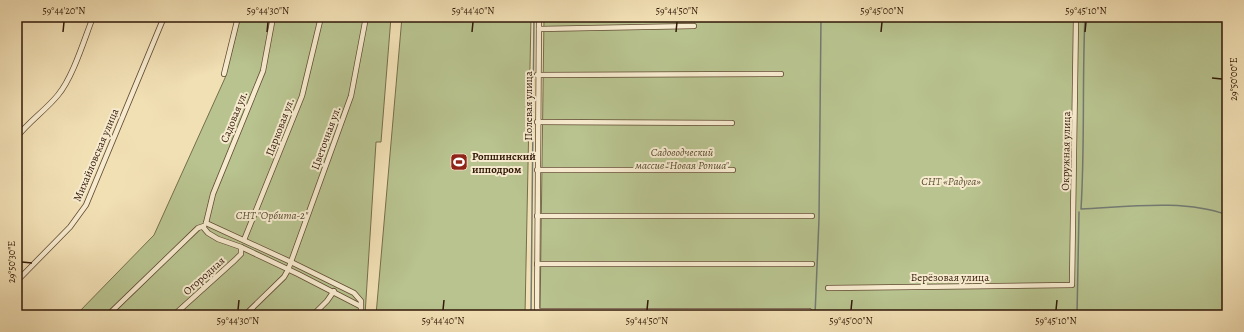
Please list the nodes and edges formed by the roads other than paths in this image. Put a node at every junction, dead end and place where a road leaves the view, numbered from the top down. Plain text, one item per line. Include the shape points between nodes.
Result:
1 (93, 17) edge
2 (164, 17) edge
3 (238, 17) edge
4 (273, 17) edge
5 (321, 17) edge
6 (366, 17) edge
7 (539, 17) edge
8 (1076, 17) edge
9 (694, 26) dead end
10 (539, 29) junction
11 (224, 74) dead end
12 (782, 74) dead end
13 (537, 75) junction
14 (537, 122) junction
15 (732, 123) dead end
16 (17, 137) edge
17 (537, 170) junction
18 (733, 170) dead end
19 (537, 216) junction
20 (812, 216) dead end
21 (204, 225) junction
22 (244, 240) junction
23 (241, 247) junction
24 (291, 262) junction
25 (536, 264) junction
26 (812, 264) dead end
27 (288, 270) junction
28 (17, 281) edge
29 (1072, 285) joint
30 (828, 288) dead end
31 (334, 291) junction
32 (360, 306) junction
33 (809, 311) dead end
34 (537, 313) edge
35 (108, 315) edge
36 (174, 315) edge
37 (245, 315) edge
38 (313, 315) edge
39 (360, 315) edge

1 - 16 street via 73,69 59,94
2 - 28 street, Михайловская улица via 86,205 70,227
3 - 11 street
4 - 21 street, Садовая ул. via 263,70
5 - 22 street, Парковая ул. via 302,96
6 - 24 street, Цветочная ул. via 351,96
7 - 10 street, Полевая улица
8 - 29 street, Окружная улица
9 - 10 street
10 - 13 street, Полевая улица
12 - 13 street
13 - 14 street, Полевая улица
14 - 15 street
14 - 17 street, Полевая улица
17 - 18 street
17 - 19 street, Полевая улица
19 - 20 street
19 - 25 street, Полевая улица
21 - 22 street
21 - 23 street via 208,233 218,239
21 - 35 street
22 - 24 street
23 - 27 street
23 - 36 street, Огородная via 241,254
24 - 27 street, Цветочная ул.
24 - 32 street via 354,293 360,301
25 - 26 street
25 - 34 street, Полевая улица
27 - 31 street
27 - 37 street, Цветочная ул.
29 - 30 street, Берёзовая улица
31 - 32 street
31 - 38 street
32 - 39 street
33 - 34 street

